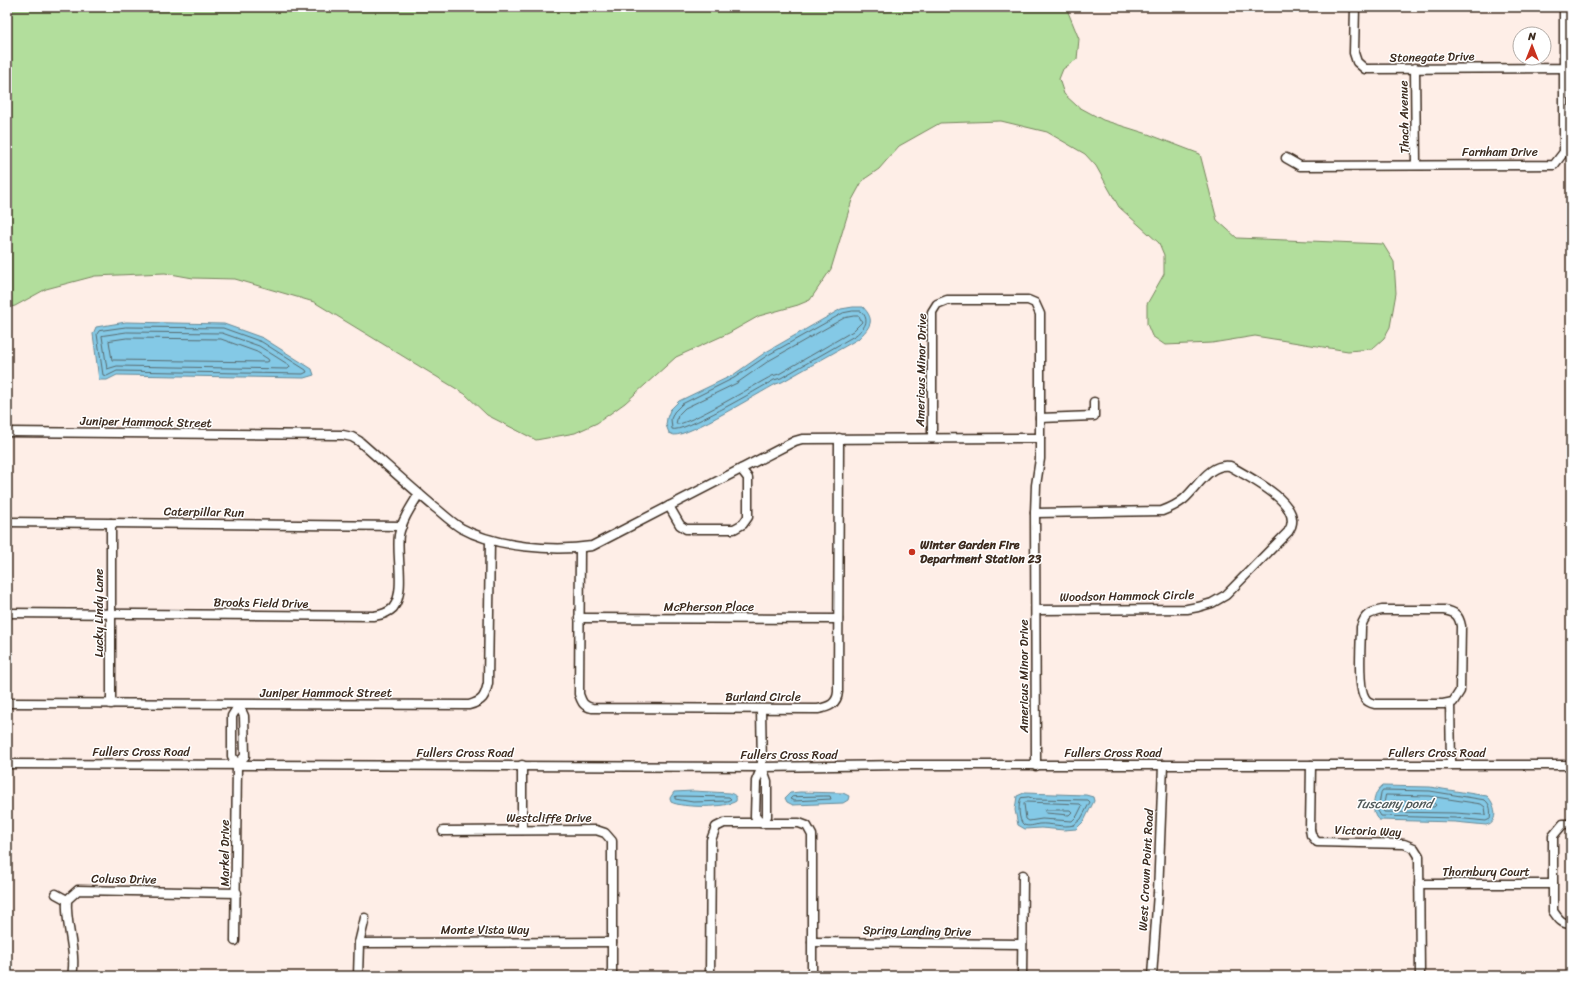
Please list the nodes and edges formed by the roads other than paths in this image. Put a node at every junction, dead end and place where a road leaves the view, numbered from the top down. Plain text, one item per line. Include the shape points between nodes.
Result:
1 (1355, 7) edge
2 (1564, 7) edge
3 (1415, 68) junction
4 (1569, 68) edge
5 (1286, 158) dead end
6 (1416, 164) junction
7 (1094, 402) dead end
8 (1040, 418) junction
9 (7, 432) edge
10 (839, 438) junction
11 (932, 438) junction
12 (1040, 438) junction
13 (741, 469) junction
14 (419, 494) junction
15 (669, 506) junction
16 (1035, 513) junction
17 (7, 522) edge
18 (111, 523) junction
19 (402, 526) junction
20 (490, 540) junction
21 (580, 548) junction
22 (1036, 610) junction
23 (7, 613) edge
24 (111, 613) junction
25 (579, 618) junction
26 (838, 619) junction
27 (7, 703) edge
28 (1450, 703) junction
29 (111, 704) junction
30 (238, 705) junction
31 (761, 709) junction
32 (7, 764) edge
33 (1451, 764) junction
34 (237, 765) junction
35 (1163, 765) junction
36 (1311, 765) junction
37 (1571, 765) edge
38 (522, 766) junction
39 (1036, 766) junction
40 (762, 767) junction
41 (761, 823) junction
42 (1571, 824) edge
43 (522, 830) junction
44 (443, 831) dead end
45 (1023, 875) dead end
46 (1419, 884) junction
47 (1553, 884) junction
48 (237, 893) junction
49 (56, 894) dead end
50 (67, 900) junction
51 (365, 918) dead end
52 (1571, 924) edge
53 (235, 941) dead end
54 (612, 942) junction
55 (812, 942) junction
56 (358, 943) junction
57 (1022, 944) junction
58 (72, 976) edge
59 (358, 976) edge
60 (612, 976) edge
61 (710, 976) edge
62 (812, 976) edge
63 (1022, 976) edge
64 (1152, 976) edge
65 (1420, 976) edge

1 - 3 street, Stonegate Drive via 1354,53 1357,62 1365,69
2 - 4 street, Farnham Drive
3 - 4 street, Stonegate Drive
3 - 6 street, Thach Avenue
4 - 6 street, Farnham Drive via 1564,152 1554,165
5 - 6 street, Farnham Drive via 1300,166
7 - 8 street via 1094,416
8 - 11 street, Americus Minor Drive via 1040,314 1035,303 1028,300 947,300 937,304 932,312
8 - 12 street, Americus Minor Drive
9 - 14 street, Juniper Hammock Street via 343,435 359,441
10 - 11 street, Juniper Hammock Street
10 - 13 street, Juniper Hammock Street via 802,439
10 - 26 street, Burland Circle
11 - 12 street, Juniper Hammock Street
12 - 16 street, Americus Minor Drive
13 - 15 street, Juniper Hammock Street
13 - 15 street via 748,478 748,517 734,530 686,530 680,525
14 - 19 street, Brooks Field Drive
14 - 20 street, Juniper Hammock Street via 459,527
15 - 21 street, Juniper Hammock Street via 592,546
16 - 22 street, Americus Minor Drive
16 - 22 street, Woodson Hammock Circle via 1162,511 1184,499 1212,470 1224,465 1265,487 1286,505 1293,521 1288,532 1226,595 1212,603 1187,609
17 - 18 street, Caterpillar Run
18 - 19 street, Caterpillar Run
18 - 24 street, Lucky Lindy Lane
19 - 24 street, Brooks Field Drive via 399,536 399,590 397,600 385,614 374,616
20 - 21 street, Juniper Hammock Street via 505,544
20 - 30 street, Juniper Hammock Street via 488,683 486,694 479,702 460,706
21 - 25 street, Burland Circle
22 - 39 street, Americus Minor Drive
23 - 24 street, Brooks Field Drive
24 - 29 street, Lucky Lindy Lane
25 - 26 street, McPherson Place
25 - 31 street, Burland Circle via 579,694 586,707
26 - 31 street, Burland Circle via 838,692 833,704 818,709
27 - 29 street, Juniper Hammock Street
28 - 28 street via 1368,702 1361,687 1361,627 1371,612 1444,610 1454,612 1459,617 1460,691 1454,702
28 - 33 street
29 - 30 street, Juniper Hammock Street
30 - 34 street via 232,716 232,756
30 - 34 street via 244,716 245,756
31 - 40 street
32 - 34 street, Fullers Cross Road
33 - 36 street, Fullers Cross Road
33 - 37 street, Fullers Cross Road
34 - 38 street, Fullers Cross Road
34 - 48 street, Markel Drive
35 - 36 street, Fullers Cross Road
35 - 39 street, Fullers Cross Road
35 - 64 street, West Crown Point Road
36 - 46 street, Victoria Way via 1310,829 1317,842 1404,844 1414,848 1419,856
38 - 40 street, Fullers Cross Road
38 - 43 street
39 - 40 street, Fullers Cross Road
40 - 41 street via 756,781 756,816
41 - 55 street via 799,823 807,826 812,835
41 - 61 street via 724,823 716,827 711,840
42 - 47 street via 1563,824 1553,836
43 - 44 street, Westcliffe Drive
43 - 54 street, Westcliffe Drive via 596,830 609,837 612,841
45 - 57 street
46 - 47 street, Thornbury Court
46 - 65 street, Victoria Way
47 - 52 street via 1553,911 1559,920
48 - 50 street, Coluso Drive via 78,890
48 - 53 street, Markel Drive
49 - 50 street
50 - 58 street via 66,910 74,966
51 - 56 street
54 - 56 street, Monte Vista Way
54 - 60 street, Westcliffe Drive
55 - 57 street, Spring Landing Drive
55 - 62 street
56 - 59 street
57 - 63 street

